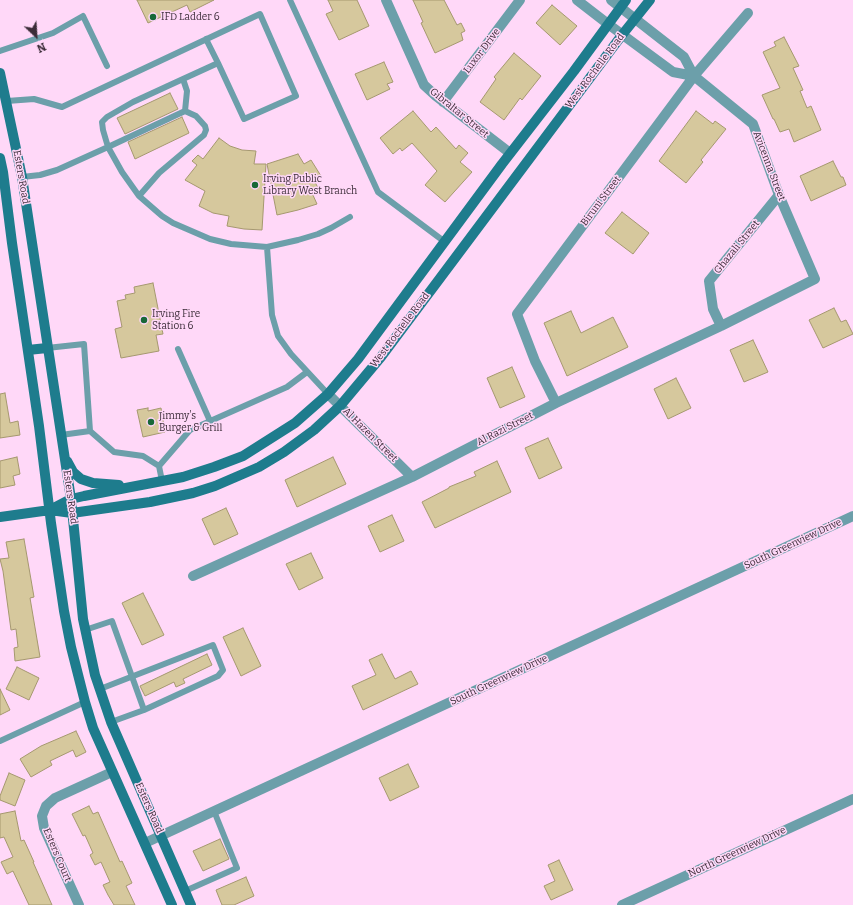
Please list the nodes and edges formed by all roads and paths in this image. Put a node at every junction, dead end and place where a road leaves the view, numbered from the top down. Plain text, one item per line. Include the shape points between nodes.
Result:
1 (290, 0) edge
2 (386, 0) edge
3 (520, 0) edge
4 (577, 0) edge
5 (611, 0) edge
6 (650, 0) edge
7 (623, 4) edge
8 (748, 13) dead end
9 (635, 18) junction
10 (608, 24) junction
11 (622, 34) junction
12 (206, 39) junction
13 (0, 51) edge
14 (218, 63) junction
15 (108, 66) dead end
16 (0, 73) edge
17 (694, 76) junction
18 (183, 79) junction
19 (4, 95) edge
20 (443, 102) junction
21 (185, 111) junction
22 (108, 147) junction
23 (510, 154) junction
24 (0, 158) edge
25 (22, 177) junction
26 (779, 195) junction
27 (139, 196) junction
28 (350, 216) dead end
29 (445, 242) junction
30 (267, 247) junction
31 (814, 279) joint
32 (721, 326) junction
33 (47, 348) junction
34 (178, 349) dead end
35 (28, 350) junction
36 (308, 372) junction
37 (328, 394) junction
38 (556, 403) junction
39 (340, 406) junction
40 (210, 421) junction
41 (90, 431) junction
42 (60, 435) junction
43 (64, 454) junction
44 (159, 466) junction
45 (412, 477) junction
46 (162, 481) junction
47 (143, 485) junction
48 (71, 499) junction
49 (50, 510) junction
50 (72, 513) junction
51 (853, 516) edge
52 (0, 517) edge
53 (193, 576) dead end
54 (85, 630) junction
55 (132, 677) junction
56 (100, 689) junction
57 (85, 702) junction
58 (144, 710) junction
59 (111, 722) junction
60 (0, 741) edge
61 (112, 772) junction
62 (853, 799) edge
63 (214, 811) junction
64 (161, 836) junction
65 (145, 843) junction
66 (185, 891) junction
67 (79, 905) edge
68 (172, 905) edge
69 (192, 905) edge
70 (622, 905) edge

1 - 29 lane via 378,192
2 - 20 street, Gibraltar Street via 424,85
3 - 20 street, Luxor Drive
4 - 10 street, Avicenna Street
5 - 7 street, Avicenna Street
6 - 9 main road, West Rochelle Road
7 - 9 street, Avicenna Street
7 - 10 main road, West Rochelle Road
8 - 17 street, Biruni Street
9 - 11 main road, West Rochelle Road
9 - 17 street, Avicenna Street via 684,57
10 - 11 street, Avicenna Street
10 - 23 main road, West Rochelle Road
11 - 17 street, Avicenna Street via 673,72
11 - 39 main road, West Rochelle Road via 381,357
12 - 14 lane
12 - 14 lane via 260,14 296,96 244,119
12 - 19 lane via 62,107 34,99
13 - 15 lane via 53,33 84,16
14 - 18 lane
16 - 19 main road, Esters Road
17 - 26 street, Avicenna Street via 753,124
17 - 38 street, Biruni Street via 517,314 535,361
18 - 21 lane via 187,91
18 - 22 lane via 133,102 103,120
19 - 25 main road, Esters Road
20 - 23 street, Gibraltar Street
21 - 22 lane
21 - 27 lane via 203,122 206,130 204,135 159,173
22 - 25 lane via 57,170
22 - 27 lane
23 - 29 main road, West Rochelle Road
24 - 35 main road, Esters Road
25 - 33 main road, Esters Road
26 - 31 street, Avicenna Street
26 - 32 street, Ghazali Street via 709,281 713,309
27 - 30 lane via 173,223 210,239 231,244
28 - 30 lane via 318,234
29 - 37 main road, West Rochelle Road via 360,356
30 - 36 lane via 272,315 278,336
31 - 32 street, Al Razi Street
32 - 38 street, Al Razi Street
33 - 35 main road
33 - 41 lane via 84,344
33 - 42 main road, Esters Road
34 - 40 lane
35 - 49 main road, Esters Road
36 - 37 lane
36 - 40 lane via 287,387
37 - 39 street, Al Hazen Street
37 - 46 main road, West Rochelle Road via 295,424 243,456 183,477
38 - 45 street, Al Razi Street
39 - 45 street, Al Hazen Street
39 - 50 main road, West Rochelle Road via 314,430 284,452 259,467 215,486 150,502
40 - 44 lane via 190,430
41 - 42 lane
41 - 44 lane via 114,452 143,456
42 - 43 main road, Esters Road
43 - 47 main road via 73,472 81,479 114,486
43 - 48 main road, Esters Road
44 - 46 lane
45 - 53 street, Al Razi Street
46 - 47 main road, West Rochelle Road
47 - 48 main road, West Rochelle Road
48 - 49 main road, West Rochelle Road
48 - 50 main road, Esters Road
49 - 50 main road, West Rochelle Road
49 - 52 main road, West Rochelle Road
49 - 57 main road, Esters Road via 64,611
50 - 54 main road, Esters Road
51 - 63 street, South Greenview Drive
54 - 55 lane via 112,621
54 - 56 main road, Esters Road
55 - 56 lane
55 - 58 lane
55 - 58 lane via 213,645 223,670 218,676
56 - 59 main road, Esters Road
57 - 60 lane
57 - 61 main road, Esters Road
58 - 59 lane
59 - 64 main road, Esters Road
61 - 65 main road, Esters Road
61 - 67 street, Esters Court via 55,798 46,806 42,816 44,828
62 - 70 street, North Greenview Drive
63 - 64 street, South Greenview Drive
63 - 66 lane via 237,868
64 - 65 street, South Greenview Drive
64 - 66 main road, Esters Road
65 - 68 main road, Esters Road
66 - 69 main road, Esters Road

